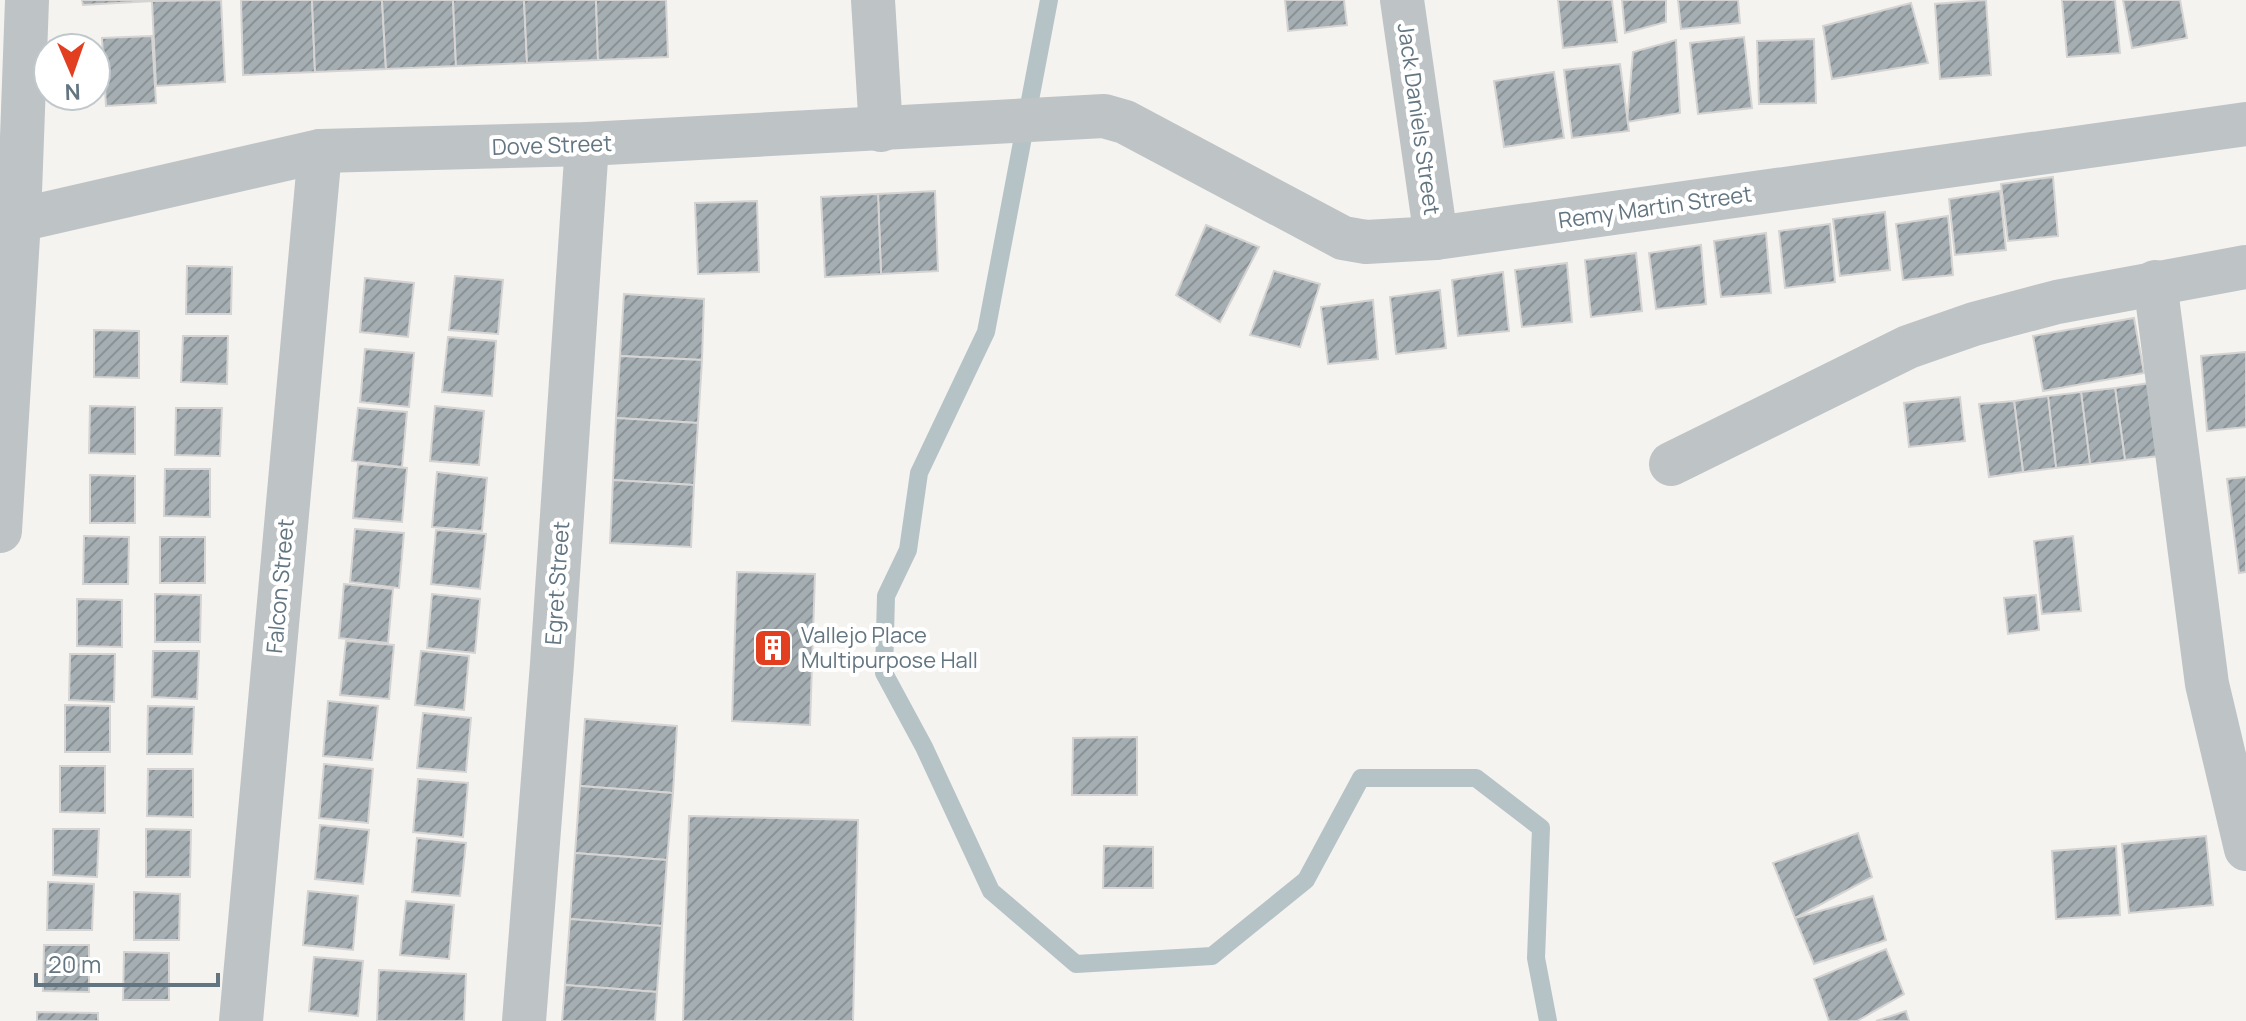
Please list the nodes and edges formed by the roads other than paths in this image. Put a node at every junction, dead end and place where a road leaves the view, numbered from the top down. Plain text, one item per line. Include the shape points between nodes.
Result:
1 (27, 0) edge
2 (873, 0) edge
3 (1402, 0) edge
4 (1091, 119) joint
5 (2246, 124) edge
6 (881, 130) junction
7 (587, 144) junction
8 (320, 151) junction
9 (10, 220) edge
10 (1436, 238) junction
11 (2246, 267) edge
12 (2155, 282) junction
13 (1671, 464) dead end
14 (0, 531) edge
15 (2246, 849) edge
16 (241, 1021) edge
17 (524, 1021) edge

1 - 9 street
2 - 6 street
3 - 10 street, Jack Daniels Street
4 - 6 street, Dove Street
4 - 10 street, Remy Martin Street via 1104,116 1125,122 1343,238
5 - 10 street, Remy Martin Street
6 - 7 street, Dove Street
7 - 8 street, Dove Street
7 - 17 street, Egret Street
8 - 9 street, Dove Street
8 - 16 street, Falcon Street
9 - 14 street
11 - 12 street
12 - 13 street via 2057,302 1908,347
12 - 15 street via 2207,684

